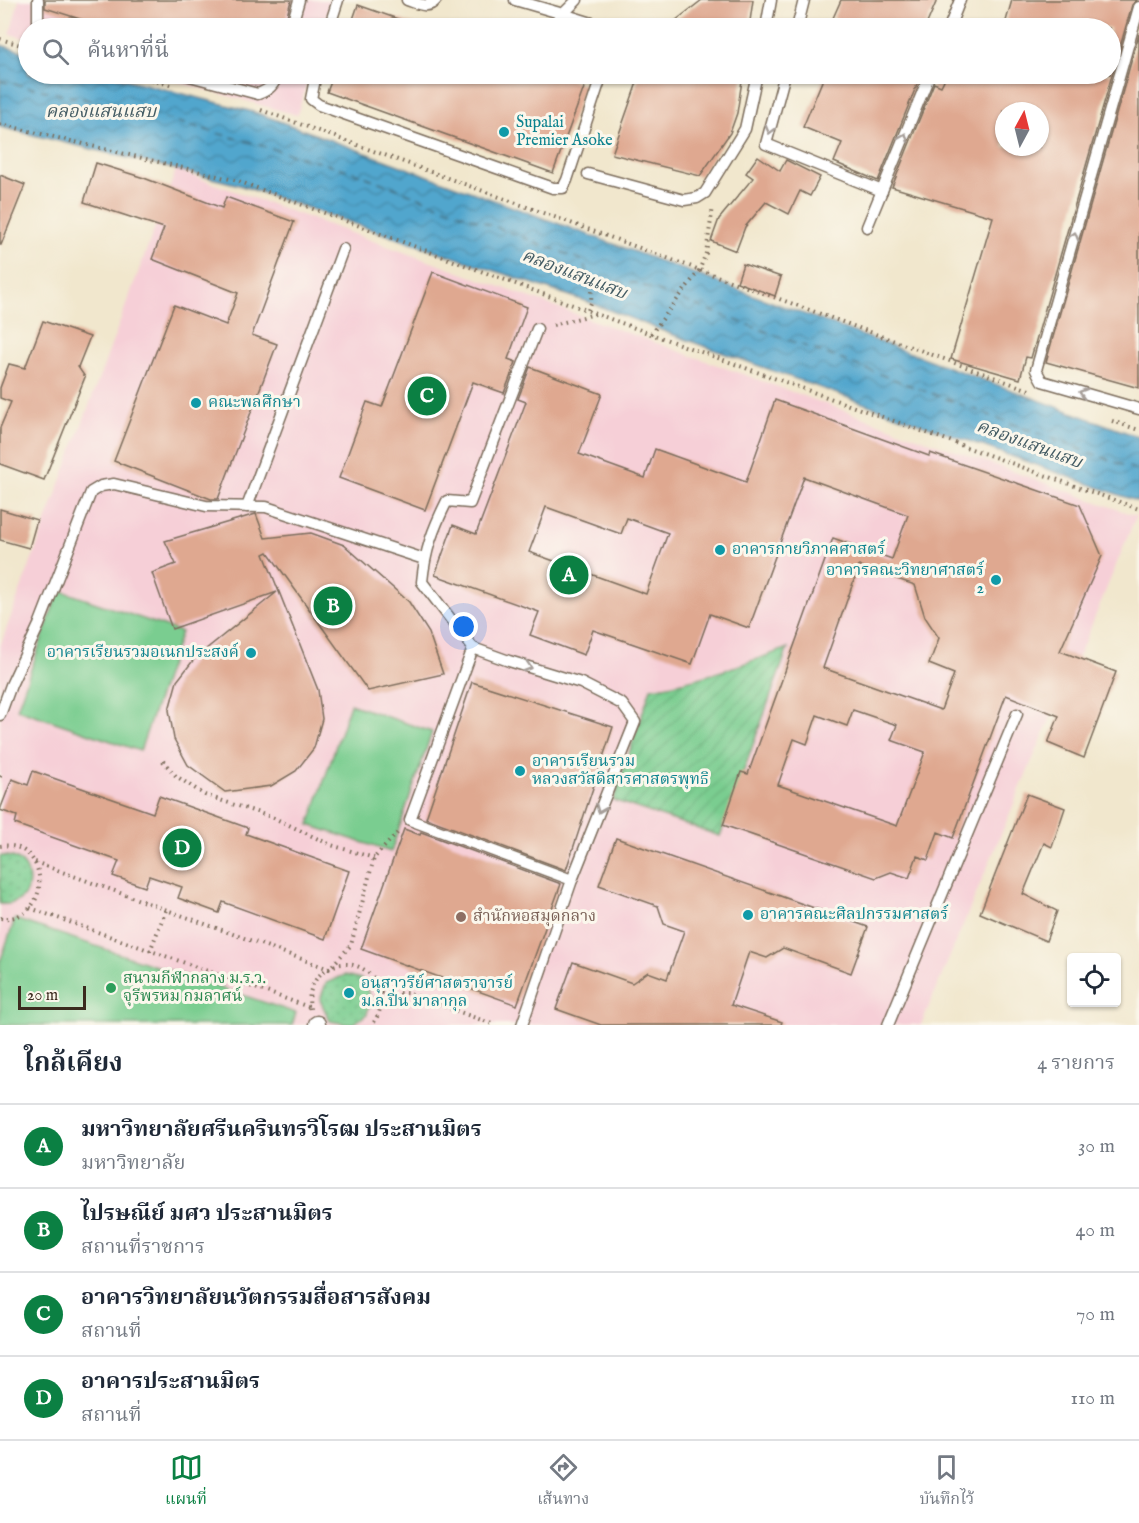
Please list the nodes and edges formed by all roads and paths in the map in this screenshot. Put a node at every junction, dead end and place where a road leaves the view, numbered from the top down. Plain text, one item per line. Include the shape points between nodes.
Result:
1 (38, 0) edge
2 (299, 0) edge
3 (338, 0) edge
4 (406, 0) edge
5 (436, 0) edge
6 (515, 0) edge
7 (577, 0) edge
8 (771, 0) edge
9 (804, 0) edge
10 (960, 0) edge
11 (1139, 7) edge
12 (563, 14) junction
13 (38, 18) edge
14 (294, 18) edge
15 (332, 18) edge
16 (576, 18) edge
17 (768, 18) edge
18 (800, 18) edge
19 (953, 18) edge
20 (0, 39) edge
21 (18, 44) edge
22 (1121, 70) edge
23 (167, 84) edge
24 (220, 84) edge
25 (273, 84) edge
26 (314, 84) edge
27 (599, 84) edge
28 (755, 84) edge
29 (782, 84) edge
30 (926, 84) edge
31 (1117, 84) edge
32 (171, 85) dead end
33 (256, 108) dead end
34 (0, 124) edge
35 (588, 174) dead end
36 (882, 191) junction
37 (867, 227) dead end
38 (708, 238) dead end
39 (343, 249) dead end
40 (592, 282) dead end
41 (588, 310) junction
42 (596, 314) junction
43 (537, 329) joint
44 (651, 334) junction
45 (1030, 390) dead end
46 (1139, 409) edge
47 (1106, 418) dead end
48 (1139, 430) edge
49 (247, 507) junction
50 (1139, 509) edge
51 (424, 559) junction
52 (473, 648) junction
53 (1017, 714) dead end
54 (0, 715) edge
55 (163, 761) dead end
56 (410, 820) junction
57 (0, 846) edge
58 (374, 858) junction
59 (35, 862) junction
60 (572, 880) junction
61 (30, 908) junction
62 (166, 910) junction
63 (0, 918) edge
64 (150, 951) junction
65 (329, 969) junction
66 (381, 993) junction
67 (310, 1008) junction
68 (317, 1024) edge
69 (372, 1025) edge
70 (495, 1025) edge
71 (522, 1025) edge
72 (888, 1025) edge

1 - 13 lane
2 - 14 lane
3 - 15 lane
4 - 5 lane via 425,6
6 - 12 lane
7 - 12 lane
8 - 17 lane
9 - 18 lane
10 - 19 lane
22 -> 11 lane
12 - 16 lane
20 - 21 path
23 - 32 path
24 - 25 lane via 258,94
26 - 27 lane via 310,99 319,105 553,188 563,188
28 - 35 lane via 745,129 705,193 697,198 684,200
29 -> 36 lane via 766,144
36 -> 30 lane
46 -> 31 lane via 1042,381 1036,370
33 - 45 path
34 - 41 path via 238,181
36 - 37 lane
38 - 44 path, bridge via 699,271
39 - 49 lane
40 - 41 path
41 - 42 path
42 - 43 path
42 - 44 path
43 - 51 lane via 470,503 447,501
44 - 50 path
47 - 48 path
49 - 51 lane via 266,507
49 - 54 lane via 206,506 114,484 91,492
51 - 52 lane via 422,582
52 - 56 lane
52 -> 60 lane via 580,683 622,704 634,722
53 - 72 lane
55 - 58 path via 176,776 205,795
56 - 58 path
56 - 60 lane
57 - 59 path via 27,853
58 - 65 path via 351,945
59 - 61 path via 40,886
59 - 62 path
60 - 71 lane
61 - 63 path via 20,915
61 - 64 path
62 - 64 path
62 - 65 path
64 - 67 path
65 - 66 path via 345,964 357,966 377,981
65 - 67 path via 315,980 310,990
66 - 69 path via 379,1016
66 - 70 path via 408,993
67 - 68 path

